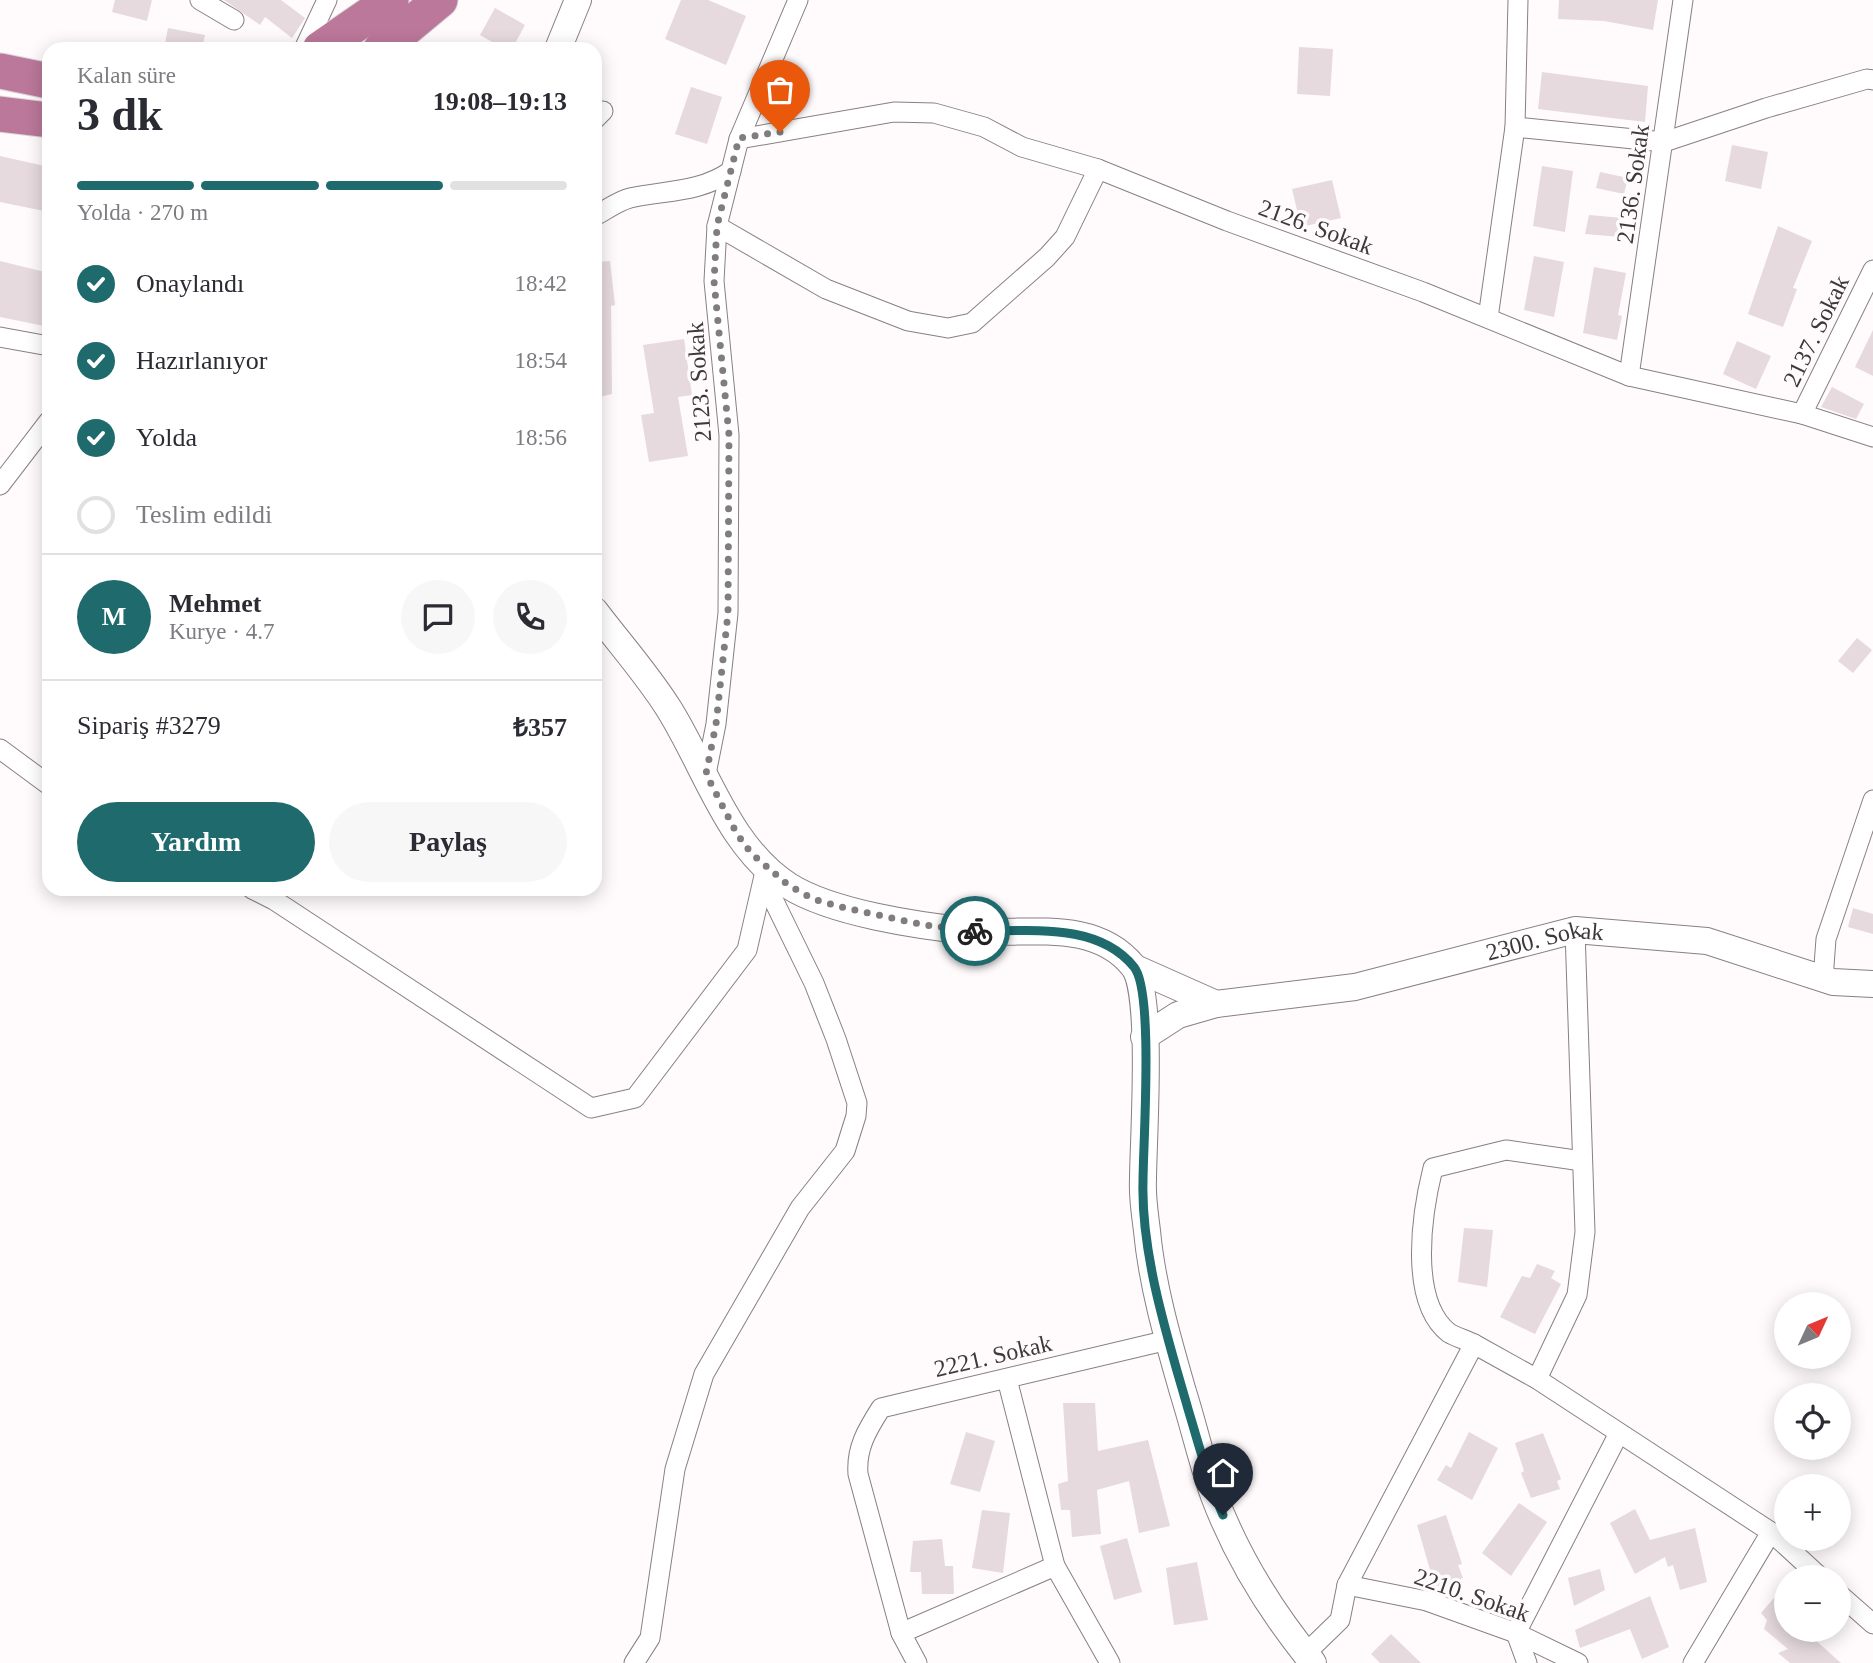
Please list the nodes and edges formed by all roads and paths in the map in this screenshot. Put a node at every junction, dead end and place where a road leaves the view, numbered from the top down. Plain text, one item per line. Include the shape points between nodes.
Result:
1 (201, 0) edge
2 (327, 0) edge
3 (391, 0) edge
4 (440, 0) edge
5 (578, 0) edge
6 (798, 0) edge
7 (1518, 0) edge
8 (1684, 0) edge
9 (234, 20) dead end
10 (307, 42) edge
11 (330, 42) edge
12 (389, 42) edge
13 (561, 42) edge
14 (0, 71) edge
15 (42, 80) edge
16 (1873, 80) edge
17 (0, 114) edge
18 (42, 119) edge
19 (1515, 127) junction
20 (739, 138) junction
21 (1664, 142) junction
22 (1098, 169) junction
23 (731, 171) junction
24 (602, 212) edge
25 (717, 226) junction
26 (1873, 270) edge
27 (1488, 318) junction
28 (0, 337) edge
29 (42, 345) edge
30 (1629, 376) junction
31 (1802, 414) junction
32 (42, 430) edge
33 (1873, 437) edge
34 (0, 485) edge
35 (602, 620) edge
36 (0, 749) edge
37 (706, 774) junction
38 (42, 780) edge
39 (1873, 800) edge
40 (766, 868) junction
41 (266, 896) edge
42 (1576, 930) junction
43 (1135, 968) junction
44 (1823, 979) junction
45 (1873, 984) edge
46 (1173, 988) junction
47 (1216, 1004) junction
48 (1144, 1016) junction
49 (1581, 1161) junction
50 (1168, 1340) junction
51 (1474, 1344) junction
52 (1007, 1379) junction
53 (1536, 1380) junction
54 (1618, 1435) junction
55 (1771, 1532) junction
56 (1807, 1565) edge
57 (1055, 1566) junction
58 (1347, 1585) junction
59 (1851, 1605) edge
60 (1873, 1624) edge
61 (901, 1633) junction
62 (1516, 1633) junction
63 (1309, 1658) edge
64 (634, 1663) edge
65 (917, 1663) edge
66 (1110, 1663) edge
67 (1527, 1663) edge
68 (1578, 1663) edge
69 (1693, 1663) edge

1 - 9 street
2 - 10 street
3 - 11 highway
4 - 12 highway
5 - 13 street
6 - 20 street, 2123. Sokak
7 - 19 street
8 - 21 street, 2136. Sokak
14 - 15 highway
16 - 21 street via 1766,108
17 - 18 highway
19 - 21 street
19 - 27 street
20 - 22 street, 2126. Sokak via 894,112 934,113
20 - 23 street, 2123. Sokak
21 - 30 street, 2136. Sokak
22 - 25 street via 1065,237 1047,257 972,323 948,328 908,321 826,289
22 - 27 street, 2126. Sokak
23 - 24 street via 713,184 628,199
23 - 25 street, 2123. Sokak
25 - 37 street, 2123. Sokak via 714,281 729,435 728,613
26 - 31 street, 2137. Sokak
27 - 30 street, 2126. Sokak
28 - 29 street
30 - 31 street, 2126. Sokak
31 - 33 street, 2126. Sokak
32 - 34 street
35 - 37 street via 651,682
36 - 38 street
37 - 40 street via 737,834
39 - 44 street via 1826,939
40 - 41 street via 747,950 635,1098 590,1108
40 - 43 street via 813,899 841,907 972,931 1068,932 1108,945
40 - 64 street via 769,891 836,1039 857,1103 856,1116 845,1151 800,1208 704,1374 675,1469 650,1639
42 - 44 street, 2300. Sokak via 1707,941
42 - 47 street, 2300. Sokak via 1355,987
42 - 49 street
43 - 46 street
43 - 48 street
44 - 45 street, 2300. Sokak
46 - 47 street
46 - 48 street
47 - 48 street, 2300. Sokak via 1178,1015
48 - 50 street via 1142,1186 1147,1237
49 - 51 street via 1506,1150 1433,1168 1425,1199 1422,1269 1428,1304 1449,1332
49 - 53 street via 1585,1232 1577,1294
50 - 52 street, 2221. Sokak
50 - 63 street via 1214,1496 1271,1609
51 - 53 street
51 - 58 street
52 - 57 street
52 - 61 street, 2221. Sokak via 881,1408 856,1454
53 - 54 street
54 - 55 street
54 - 62 street
55 - 56 street
55 - 69 street
57 - 61 street
57 - 66 street
58 - 62 street, 2210. Sokak via 1427,1601
58 - 63 street via 1340,1620
59 - 60 street
61 - 65 street
62 - 67 street
62 - 68 street, 2210. Sokak

